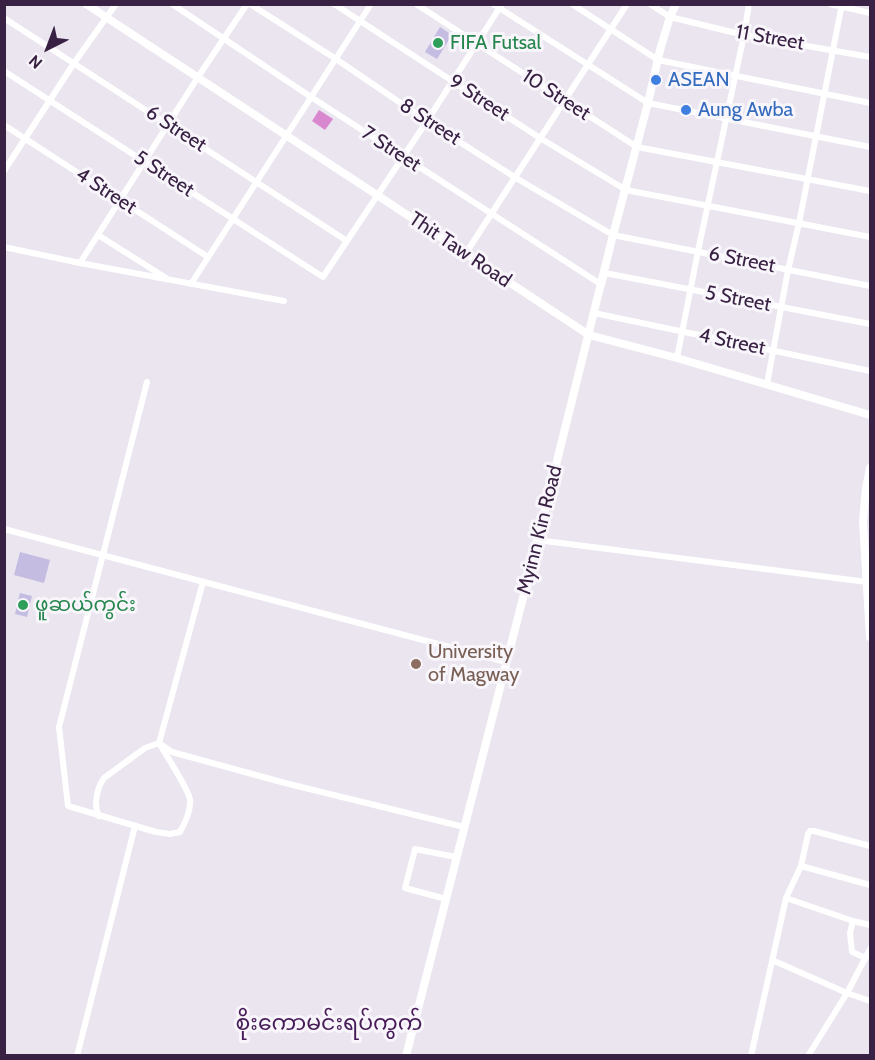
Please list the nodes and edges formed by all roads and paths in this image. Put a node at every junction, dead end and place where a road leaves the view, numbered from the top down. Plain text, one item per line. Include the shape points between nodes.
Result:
1 (86, 4) edge
2 (116, 4) edge
3 (172, 4) edge
4 (249, 4) edge
5 (334, 4) edge
6 (371, 4) edge
7 (416, 4) edge
8 (572, 4) edge
9 (627, 4) edge
10 (650, 4) edge
11 (676, 4) edge
12 (749, 4) edge
13 (830, 4) edge
14 (498, 6) edge
15 (842, 6) edge
16 (870, 13) edge
17 (670, 17) junction
18 (4, 18) edge
19 (106, 18) junction
20 (360, 21) junction
21 (611, 30) junction
22 (744, 35) junction
23 (223, 38) junction
24 (477, 44) junction
25 (833, 50) junction
26 (870, 57) edge
27 (336, 59) junction
28 (658, 60) junction
29 (74, 63) junction
30 (588, 65) junction
31 (4, 71) edge
32 (735, 75) junction
33 (198, 77) junction
34 (452, 81) junction
35 (825, 93) junction
36 (311, 97) junction
37 (50, 100) junction
38 (565, 101) junction
39 (870, 102) edge
40 (648, 103) junction
41 (726, 118) junction
42 (427, 121) junction
43 (168, 124) junction
44 (4, 125) edge
45 (286, 135) junction
46 (816, 136) junction
47 (540, 138) junction
48 (26, 139) junction
49 (637, 147) junction
50 (870, 147) edge
51 (403, 156) junction
52 (144, 161) junction
53 (717, 162) junction
54 (4, 171) edge
55 (516, 178) junction
56 (808, 179) junction
57 (256, 182) junction
58 (626, 190) junction
59 (870, 191) edge
60 (377, 195) junction
61 (120, 200) junction
62 (708, 206) junction
63 (492, 213) junction
64 (233, 219) junction
65 (799, 223) junction
66 (613, 234) junction
67 (98, 235) junction
68 (870, 237) edge
69 (347, 241) junction
70 (4, 247) edge
71 (698, 251) junction
72 (466, 254) junction
73 (208, 257) junction
74 (80, 263) junction
75 (788, 270) junction
76 (604, 273) junction
77 (169, 280) junction
78 (191, 284) junction
79 (602, 285) junction
80 (870, 286) edge
81 (691, 290) junction
82 (284, 301) dead end
83 (782, 307) junction
84 (594, 313) junction
85 (870, 324) edge
86 (683, 332) junction
87 (589, 335) junction
88 (774, 351) junction
89 (677, 358) junction
90 (870, 371) edge
91 (147, 382) dead end
92 (767, 384) junction
93 (870, 415) edge
94 (870, 468) edge
95 (867, 506) edge
96 (4, 529) edge
97 (537, 540) junction
98 (102, 556) junction
99 (203, 582) junction
100 (867, 582) junction
101 (870, 637) edge
102 (506, 662) junction
103 (159, 743) junction
104 (99, 816) junction
105 (135, 826) junction
106 (464, 826) junction
107 (870, 846) edge
108 (456, 857) junction
109 (801, 866) junction
110 (870, 885) edge
111 (786, 898) junction
112 (446, 899) junction
113 (853, 921) junction
114 (870, 925) edge
115 (870, 949) edge
116 (866, 958) junction
117 (772, 960) junction
118 (847, 993) junction
119 (870, 1001) edge
120 (77, 1056) edge
121 (406, 1056) edge
122 (751, 1056) edge
123 (808, 1056) edge

1 - 19 street, Thit Taw Road
2 - 19 street
3 - 23 street, 7 Street
4 - 23 street
4 - 27 street, 8 Street
5 - 20 street, 9 Street
6 - 20 street
7 - 24 street, 10 Street
8 - 21 street
9 - 21 street
10 - 17 street, 11 Street
11 - 17 street
12 - 22 street
13 - 15 street
14 - 24 street
14 - 30 street
15 - 16 street
15 - 25 street
17 - 22 street, 11 Street
17 - 28 street
18 - 29 street, 6 Street
19 - 29 street
19 - 33 street, Thit Taw Road
20 - 27 street
20 - 34 street, 9 Street
21 - 28 street
21 - 30 street
22 - 25 street, 11 Street
22 - 32 street
23 - 33 street
23 - 36 street, 7 Street
24 - 34 street
24 - 38 street, 10 Street
25 - 26 street, 11 Street
25 - 35 street
27 - 36 street
27 - 42 street, 8 Street
28 - 32 street
28 - 40 street
29 - 37 street
29 - 43 street, 6 Street
30 - 38 street
30 - 40 street
31 - 37 street, 5 Street
32 - 35 street
32 - 41 street
33 - 43 street
33 - 45 street, Thit Taw Road
34 - 42 street
34 - 47 street, 9 Street
35 - 39 street
35 - 46 street
36 - 45 street
36 - 51 street, 7 Street
37 - 48 street
37 - 52 street, 5 Street
38 - 47 street
38 - 49 street, 10 Street
40 - 41 street
40 - 49 street
41 - 46 street
41 - 53 street
42 - 51 street
42 - 55 street, 8 Street
43 - 52 street
43 - 57 street, 6 Street
44 - 48 street, 4 Street
45 - 57 street
45 - 60 street, Thit Taw Road
46 - 50 street
46 - 56 street
47 - 55 street
47 - 58 street, 9 Street
48 - 54 street
48 - 61 street, 4 Street
49 - 53 street
49 - 58 street
51 - 60 street
51 - 63 street, 7 Street
52 - 61 street
52 - 64 street, 5 Street
53 - 56 street
53 - 62 street
55 - 63 street
55 - 66 street, 8 Street
56 - 59 street
56 - 65 street
57 - 64 street
57 - 69 street, 6 Street
58 - 62 street
58 - 66 street
60 - 69 street
60 - 72 street, Thit Taw Road
61 - 67 street
61 - 73 street, 4 Street
62 - 65 street
62 - 71 street
63 - 72 street
63 - 79 street, 7 Street
64 - 69 street, 5 Street via 323,277
64 - 73 street
65 - 68 street
65 - 75 street
66 - 71 street, 6 Street
66 - 76 street
67 - 74 street
67 - 77 street
70 - 74 street
71 - 75 street, 6 Street
71 - 81 street
72 - 87 street, Thit Taw Road
73 - 78 street
74 - 77 street
75 - 80 street, 6 Street
75 - 83 street
76 - 79 street
76 - 81 street, 5 Street
77 - 78 street
78 - 82 street
79 - 84 street, Myinn Kin Road
81 - 83 street, 5 Street
81 - 86 street
83 - 85 street, 5 Street
83 - 88 street
84 - 86 street, 4 Street
84 - 87 street, Myinn Kin Road
86 - 88 street, 4 Street
86 - 89 street
87 - 89 street, Thit Taw Road
87 - 97 street, Myinn Kin Road
88 - 90 street, 4 Street
88 - 92 street
89 - 92 street, Thit Taw Road
91 - 98 street
92 - 93 street, Thit Taw Road
94 - 95 street
95 - 100 street via 863,521
96 - 98 street
97 - 100 street
97 - 102 street, Myinn Kin Road
98 - 99 street
98 - 104 street via 59,727 68,806
99 - 102 street
99 - 103 street
100 - 101 street
102 - 106 street, Myinn Kin Road
103 - 104 street via 145,748 104,778 95,808
103 - 105 street via 190,800 185,824 180,832 170,834
103 - 106 street via 172,752 285,783
104 - 105 street
105 - 120 street
106 - 108 street, Myinn Kin Road
107 - 109 street via 810,831
108 - 112 street, Myinn Kin Road
108 - 112 street via 415,849 405,888
109 - 110 street
109 - 111 street
111 - 113 street
111 - 117 street
112 - 121 street, Myinn Kin Road
113 - 114 street
113 - 116 street via 852,952
115 - 116 street
116 - 118 street
117 - 118 street
117 - 122 street
118 - 119 street
118 - 123 street

